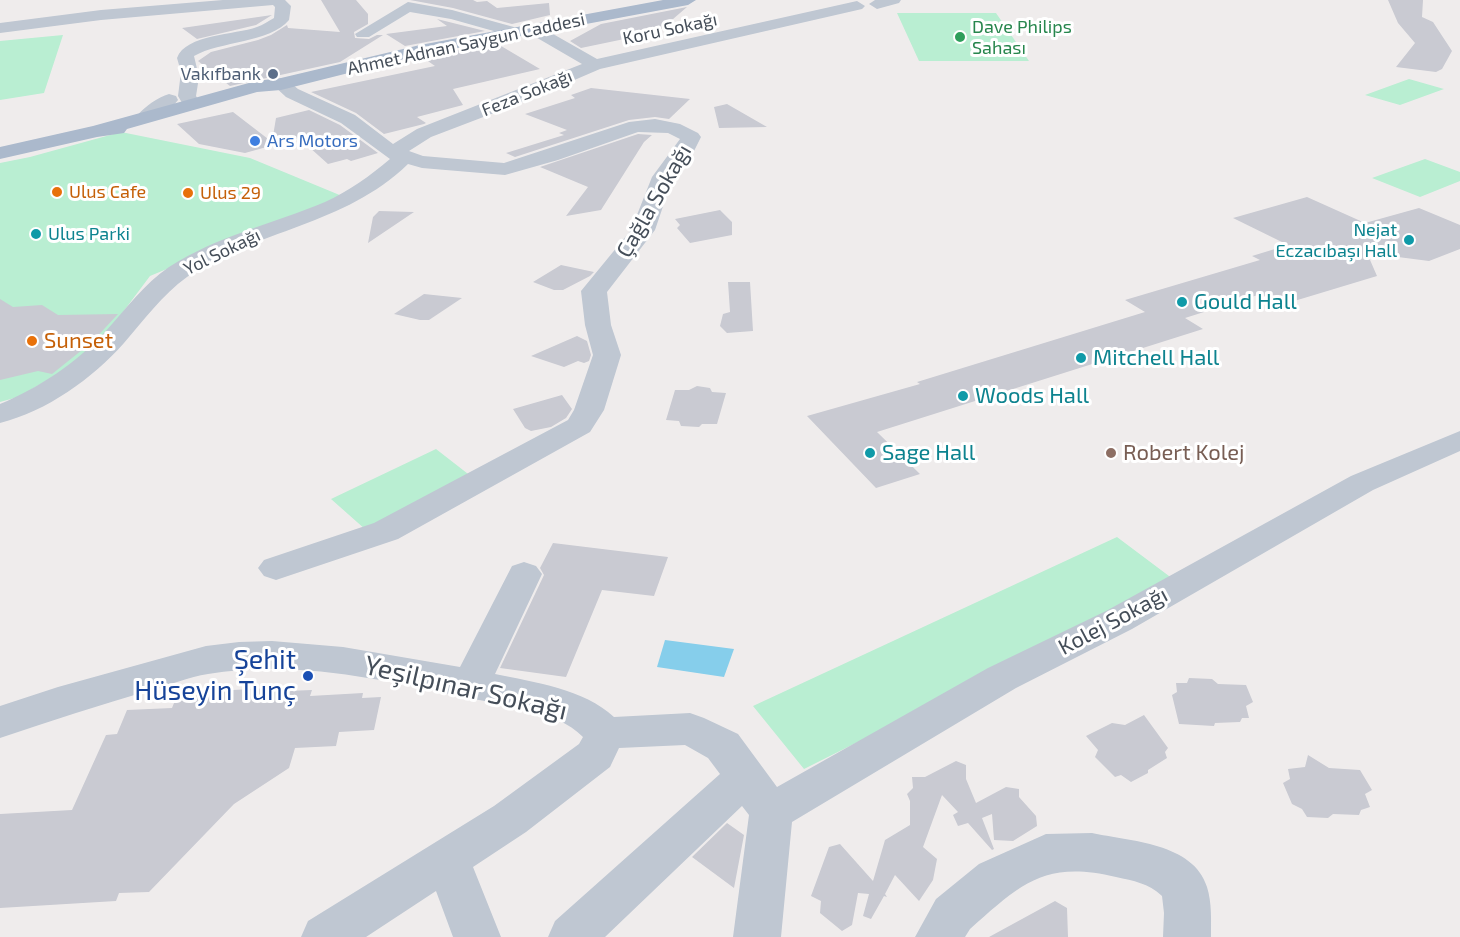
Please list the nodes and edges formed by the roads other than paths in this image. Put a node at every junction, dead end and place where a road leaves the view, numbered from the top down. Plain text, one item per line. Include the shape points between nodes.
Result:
1 (118, 0) edge
2 (277, 0) edge
3 (688, 0) edge
4 (894, 0) edge
5 (877, 4) dead end
6 (59, 5) dead end
7 (857, 6) dead end
8 (0, 28) edge
9 (532, 29) junction
10 (514, 32) junction
11 (363, 34) dead end
12 (596, 65) junction
13 (281, 84) junction
14 (184, 104) junction
15 (97, 131) junction
16 (0, 153) edge
17 (400, 156) junction
18 (0, 414) edge
19 (1460, 440) edge
20 (276, 568) dead end
21 (524, 574) dead end
22 (471, 683) junction
23 (0, 722) edge
24 (605, 733) junction
25 (745, 777) junction
26 (771, 812) junction
27 (447, 859) junction
28 (325, 937) edge
29 (477, 937) edge
30 (572, 937) edge
31 (756, 937) edge
32 (939, 937) edge
33 (1186, 937) edge

1 - 6 street
2 - 8 street
2 - 14 street via 283,6 281,20 262,30 201,45 187,53 190,72
3 - 9 main road, Ahmet Adnan Saygun Caddesi
4 - 5 street
7 - 12 street, Koru Sokağı
9 - 10 main road, Ahmet Adnan Saygun Caddesi
9 - 12 street, Feza Sokağı
10 - 11 street via 408,8
10 - 13 main road, Ahmet Adnan Saygun Caddesi
12 - 17 street, Feza Sokağı via 424,133 399,149
13 - 14 main road, Ahmet Adnan Saygun Caddesi via 270,90
13 - 17 street, Çağla Sokağı via 348,119
14 - 15 main road, Ahmet Adnan Saygun Caddesi
14 - 15 main road, Ahmet Adnan Saygun Caddesi via 123,128
15 - 16 main road, Ahmet Adnan Saygun Caddesi
17 - 18 street, Yol Sokağı via 400,161 384,174 339,204 262,233 180,271 84,366 55,388
17 - 20 street, Çağla Sokağı via 422,162 505,169 636,126 673,128 691,137 688,148 667,170 644,228 594,291 607,355 590,410 579,426 386,531
19 - 26 street, Kolej Sokağı via 1362,483 1119,620 1002,678
21 - 22 street
22 - 23 street, Yeşilpınar Sokağı via 343,661 238,656 206,660
22 - 24 street, Yeşilpınar Sokağı via 536,698 586,716
24 - 25 street via 690,729 723,746
24 - 27 street via 595,755 510,819
25 - 26 street
25 - 30 street
26 - 31 street
27 - 28 street
27 - 29 street
32 - 33 street via 953,914 995,878 1046,853 1092,852 1163,868 1184,886

